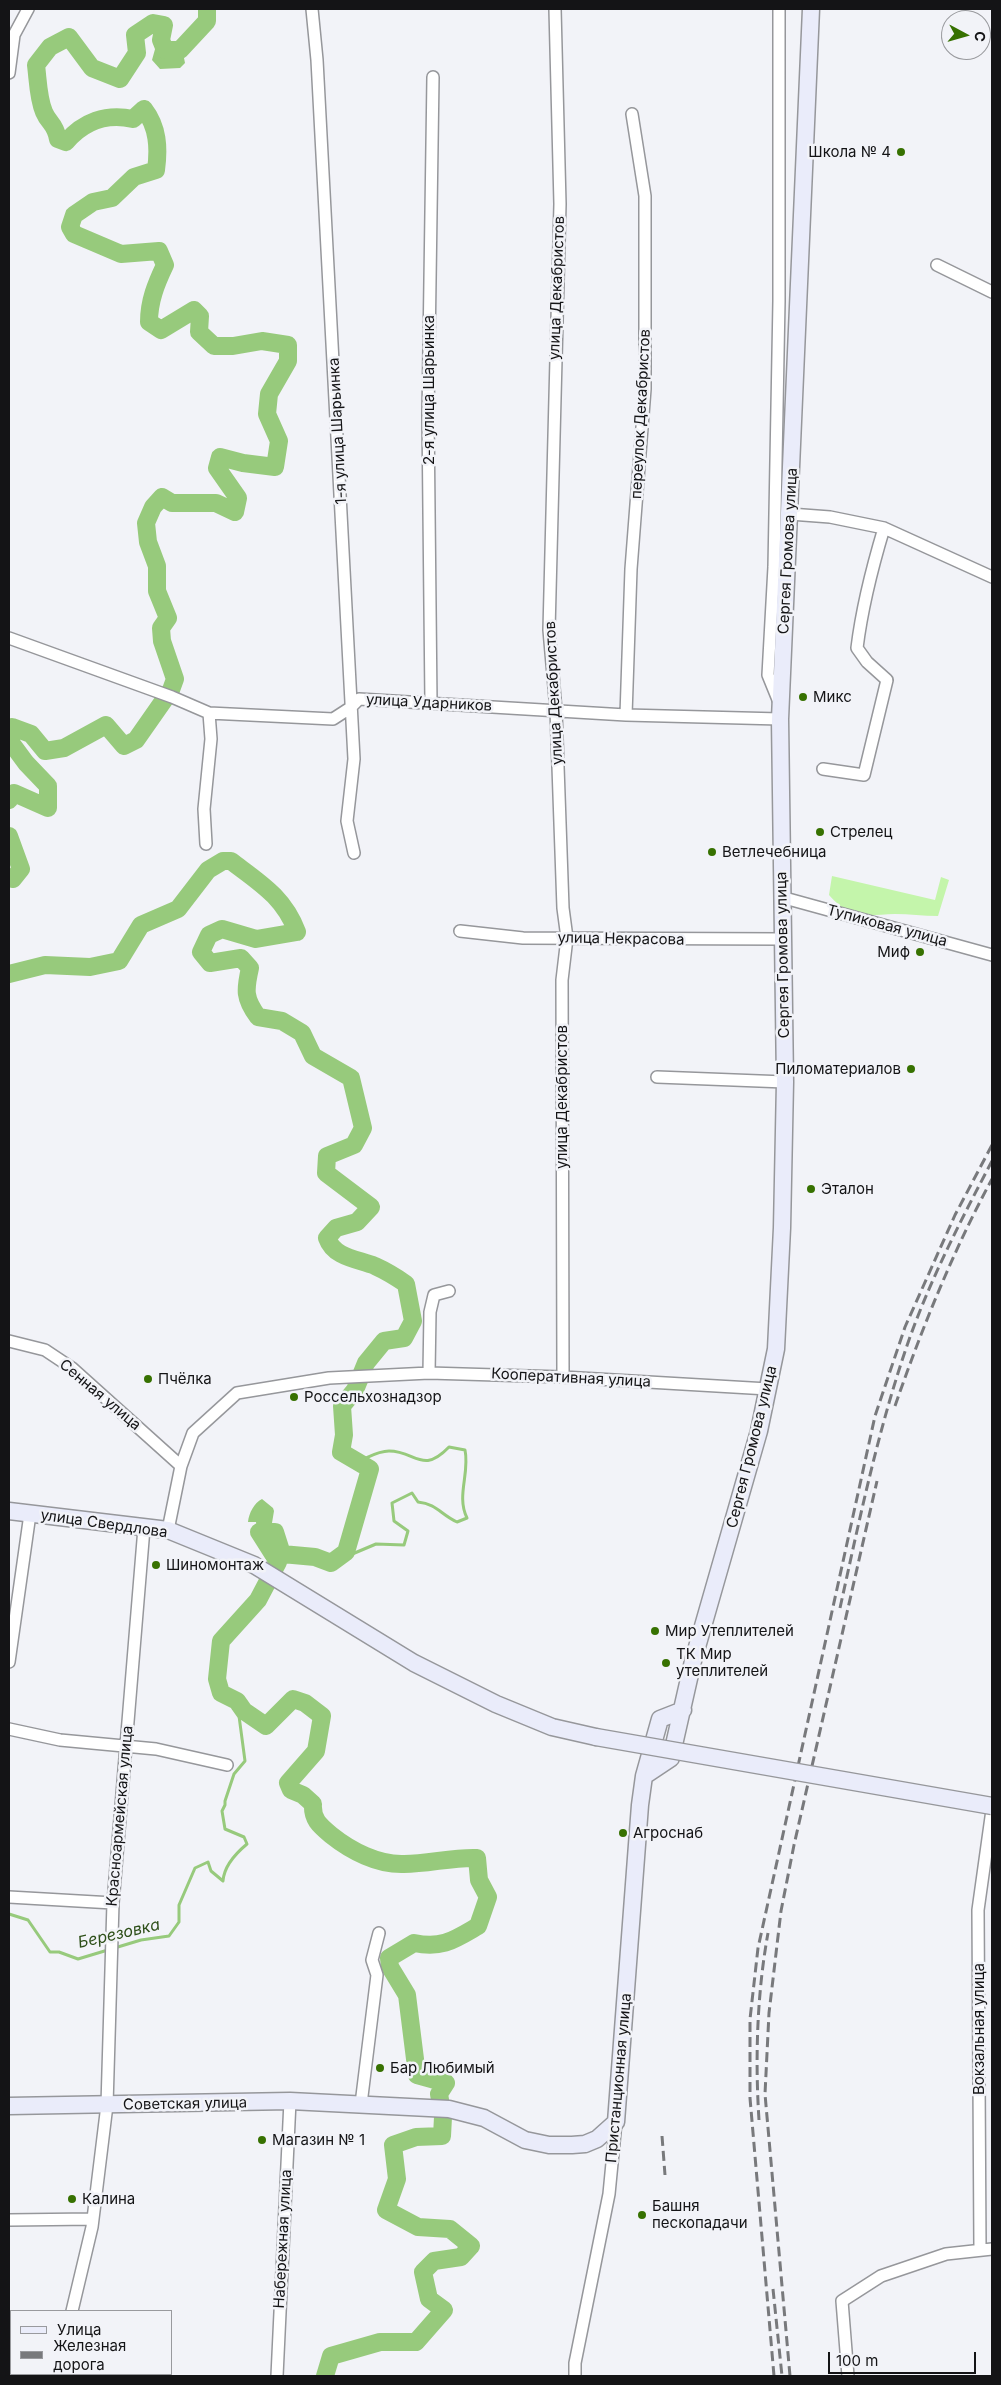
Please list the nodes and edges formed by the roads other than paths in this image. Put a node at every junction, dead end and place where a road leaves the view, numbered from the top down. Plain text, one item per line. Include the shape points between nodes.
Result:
1 (28, 9) edge
2 (312, 9) edge
3 (555, 9) edge
4 (779, 9) edge
5 (812, 9) edge
6 (9, 73) edge
7 (433, 77) dead end
8 (632, 114) dead end
9 (937, 265) dead end
10 (992, 292) edge
11 (790, 514) junction
12 (884, 528) junction
13 (992, 577) edge
14 (9, 638) edge
15 (431, 703) junction
16 (350, 708) junction
17 (556, 710) junction
18 (209, 713) junction
19 (780, 713) junction
20 (626, 715) junction
21 (823, 769) dead end
22 (206, 844) dead end
23 (354, 853) dead end
24 (781, 897) junction
25 (460, 931) dead end
26 (567, 938) junction
27 (782, 939) junction
28 (992, 955) edge
29 (657, 1077) dead end
30 (785, 1082) junction
31 (449, 1291) dead end
32 (9, 1341) edge
33 (429, 1373) junction
34 (563, 1377) junction
35 (768, 1389) junction
36 (181, 1466) junction
37 (9, 1511) edge
38 (30, 1514) junction
39 (144, 1528) junction
40 (168, 1530) junction
41 (9, 1662) edge
42 (683, 1710) joint
43 (9, 1729) edge
44 (126, 1747) junction
45 (227, 1765) dead end
46 (992, 1808) edge
47 (9, 1897) edge
48 (113, 1903) junction
49 (379, 1933) dead end
50 (290, 2101) junction
51 (361, 2104) junction
52 (107, 2105) junction
53 (9, 2106) edge
54 (616, 2122) junction
55 (597, 2140) junction
56 (614, 2145) junction
57 (93, 2219) junction
58 (9, 2220) edge
59 (980, 2249) junction
60 (992, 2249) edge
61 (72, 2310) edge
62 (277, 2376) edge
63 (575, 2376) edge
64 (848, 2376) edge

1 - 6 street via 14,35
2 - 16 street, 1-я улица Шарьинка via 334,350
3 - 17 street, улица Декабристов via 560,204 549,630
4 - 19 street via 779,311 774,567 768,675
5 - 11 street, Сергея Громова улица
7 - 15 street, 2-я улица Шарьинка via 428,415
8 - 20 street, переулок Декабристов via 645,196 645,380 631,569
9 - 10 street
11 - 12 street via 830,517
11 - 19 street, Сергея Громова улица
12 - 13 street
12 - 21 street via 860,620 857,648 887,680 864,776
14 - 18 street, улица Ударников
15 - 16 street, улица Ударников via 359,699
15 - 17 street, улица Ударников
16 - 18 street, улица Ударников via 333,719
16 - 23 street, 1-я улица Шарьинка via 354,759 347,820
17 - 20 street, улица Ударников
17 - 26 street, улица Декабристов via 563,908
18 - 22 street via 204,809
19 - 20 street, улица Ударников
19 - 24 street, Сергея Громова улица
24 - 27 street, Сергея Громова улица
24 - 28 street, Тупиковая улица
25 - 26 street, улица Некрасова via 523,938
26 - 27 street, улица Некрасова
26 - 34 street, улица Декабристов via 562,980
27 - 30 street, Сергея Громова улица
29 - 30 street
30 - 35 street, Сергея Громова улица via 776,1349
31 - 33 street via 434,1295 430,1312
32 - 36 street, Сенная улица via 45,1350 72,1368
33 - 34 street, Кооперативная улица
33 - 36 street, Кооперативная улица via 361,1376 237,1393 193,1434
34 - 35 street, Кооперативная улица
35 - 42 street, Сергея Громова улица via 693,1662
36 - 40 street
37 - 38 street, улица Свердлова
38 - 39 street, улица Свердлова
38 - 41 street
39 - 40 street, улица Свердлова
39 - 44 street, Красноармейская улица
40 - 46 street, улица Свердлова, bridge via 254,1565 414,1663 496,1704 552,1727
42 - 54 street, Пристанционная улица via 660,1719 644,1776
43 - 44 street via 60,1740
44 - 45 street via 156,1749
44 - 48 street, Красноармейская улица
46 - 59 street, Вокзальная улица via 978,1910
47 - 48 street
48 - 52 street, Красноармейская улица
49 - 51 street via 372,1960 377,1975
50 - 51 street, Советская улица
50 - 52 street, Советская улица
50 - 62 street, Набережная улица
51 - 55 street, Советская улица via 443,2109 484,2118 525,2140 549,2145 585,2144
52 - 53 street, Советская улица
52 - 57 street, Красноармейская улица
54 - 55 street
54 - 56 street, Пристанционная улица
55 - 56 street
56 - 63 street, Пристанционная улица via 609,2194
57 - 58 street
57 - 61 street, Красноармейская улица
59 - 60 street
59 - 64 street via 946,2254 881,2276 842,2301

